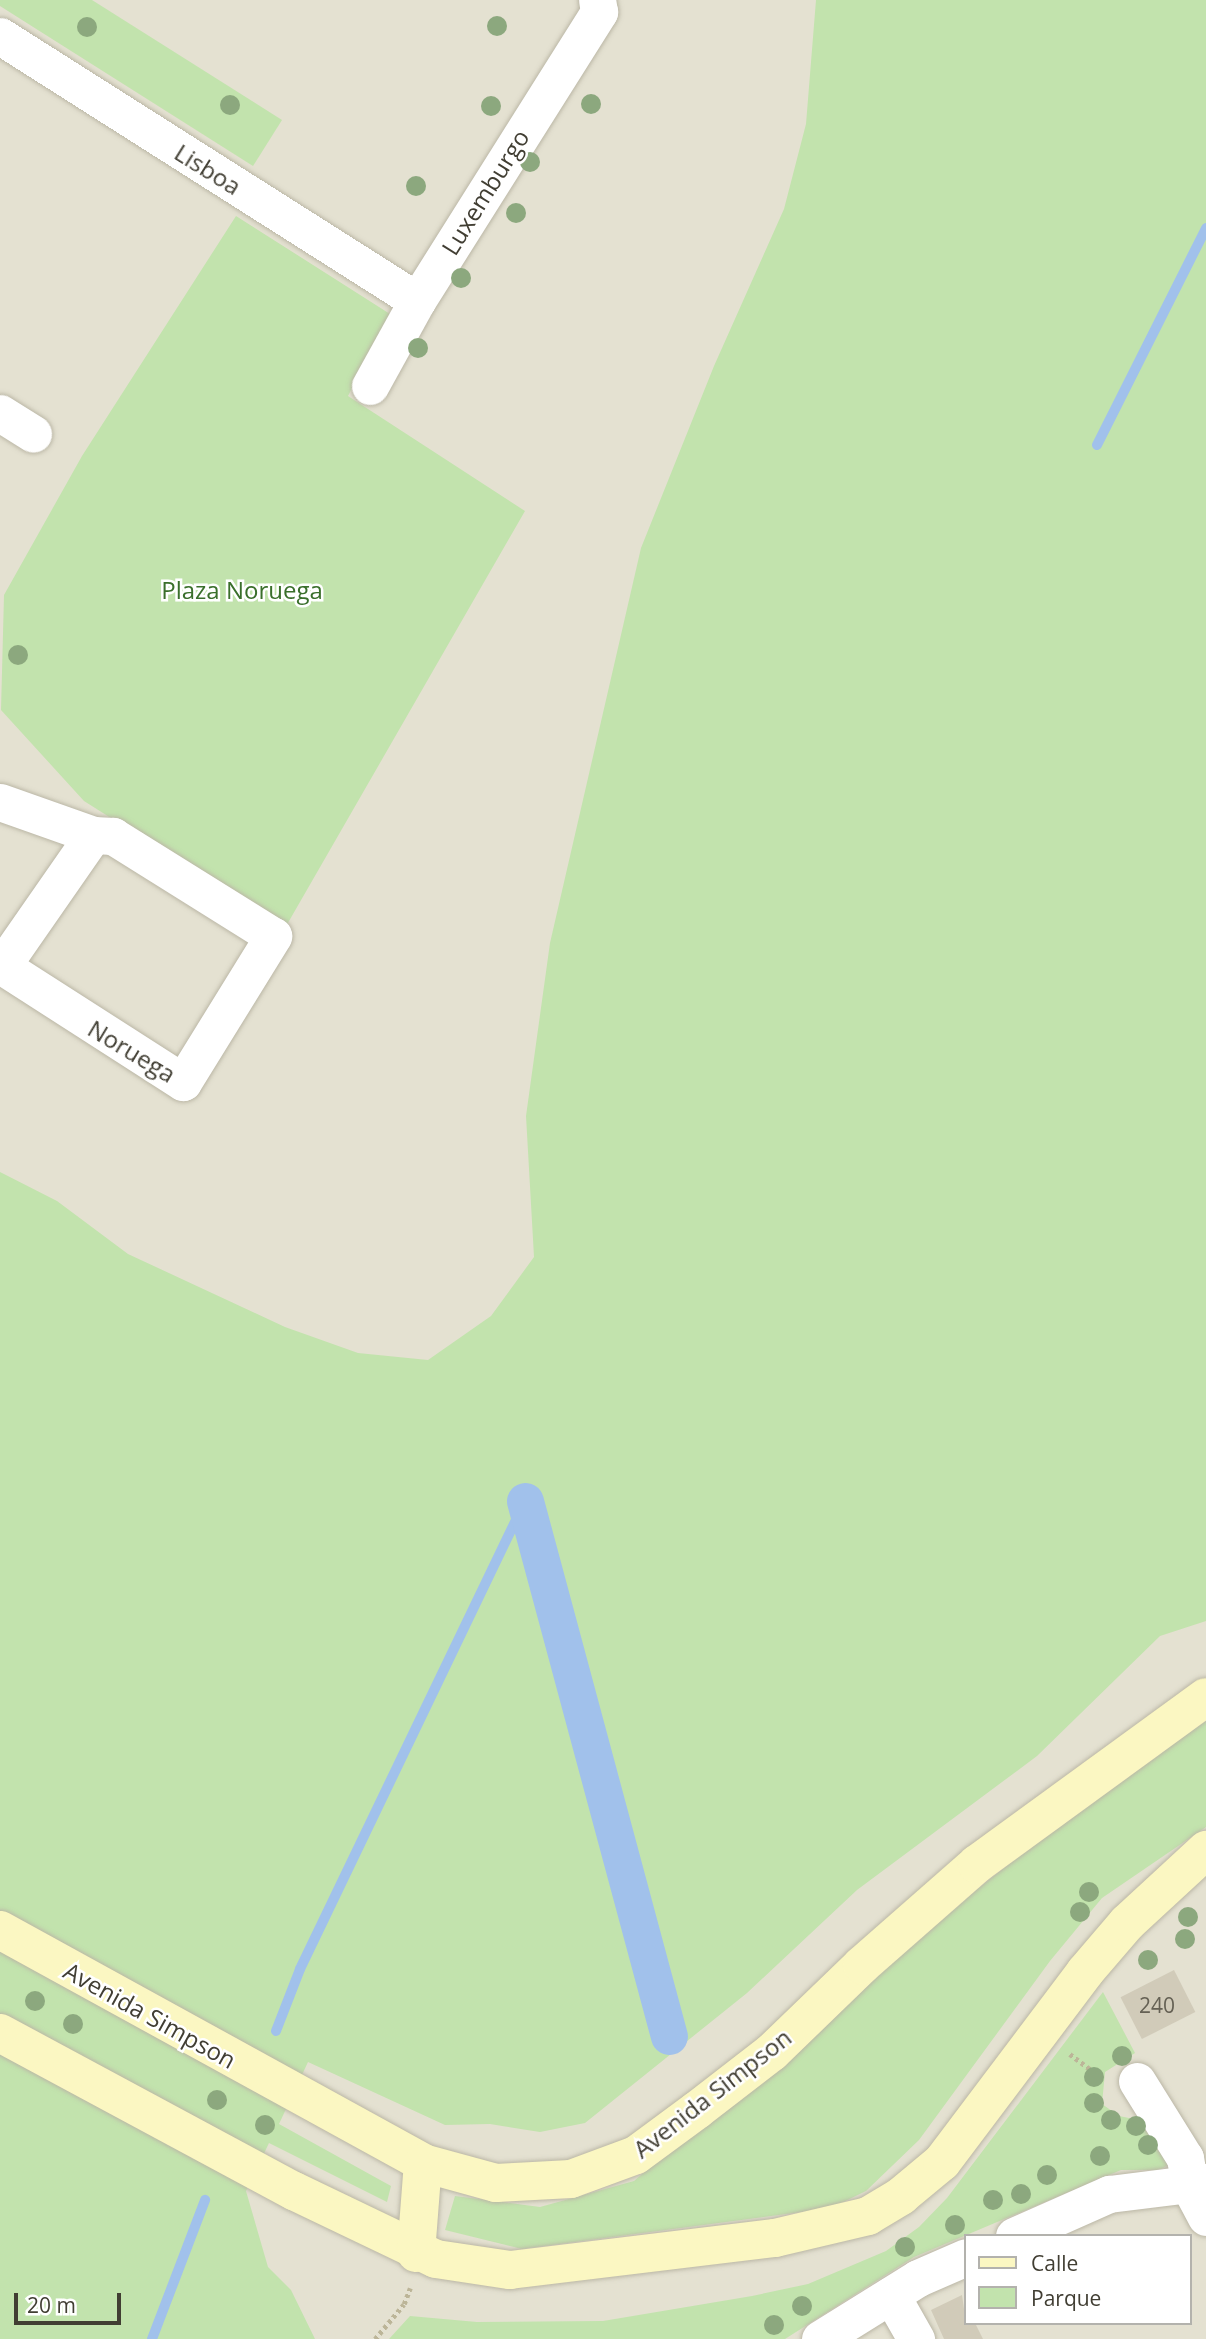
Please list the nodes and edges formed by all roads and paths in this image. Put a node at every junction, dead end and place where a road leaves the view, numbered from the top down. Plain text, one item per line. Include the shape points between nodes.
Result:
1 (597, 0) edge
2 (0, 36) edge
3 (416, 301) junction
4 (370, 386) dead end
5 (0, 413) edge
6 (33, 434) dead end
7 (0, 802) edge
8 (93, 835) junction
9 (1206, 1697) edge
10 (1206, 1850) edge
11 (0, 1930) edge
12 (0, 2032) edge
13 (1058, 2045) dead end
14 (1137, 2081) joint
15 (423, 2163) junction
16 (1201, 2196) edge
17 (1019, 2234) edge
18 (420, 2254) junction
19 (964, 2258) edge
20 (891, 2295) junction
21 (375, 2339) edge
22 (820, 2339) edge
23 (916, 2339) edge

1 - 3 street, Luxemburgo via 599,12
2 - 3 street, Lisboa
3 - 4 street, Luxemburgo
5 - 6 street
7 - 8 street, Noruega
8 - 8 street, Noruega via 113,836 273,936 183,1082 2,966
9 - 15 main road, Avenida Simpson via 977,1864 772,2052 636,2155 571,2179 526,2183 496,2183
10 - 18 main road via 1127,1923 1085,1972 942,2162 868,2216 775,2238 522,2269 457,2264
11 - 15 main road, Avenida Simpson
12 - 18 main road
13 - 14 path via 1102,2078
14 - 16 street via 1185,2158
15 - 18 main road
16 - 17 street via 1109,2194
18 - 21 path via 404,2304
19 - 20 street
20 - 22 street
20 - 23 street

